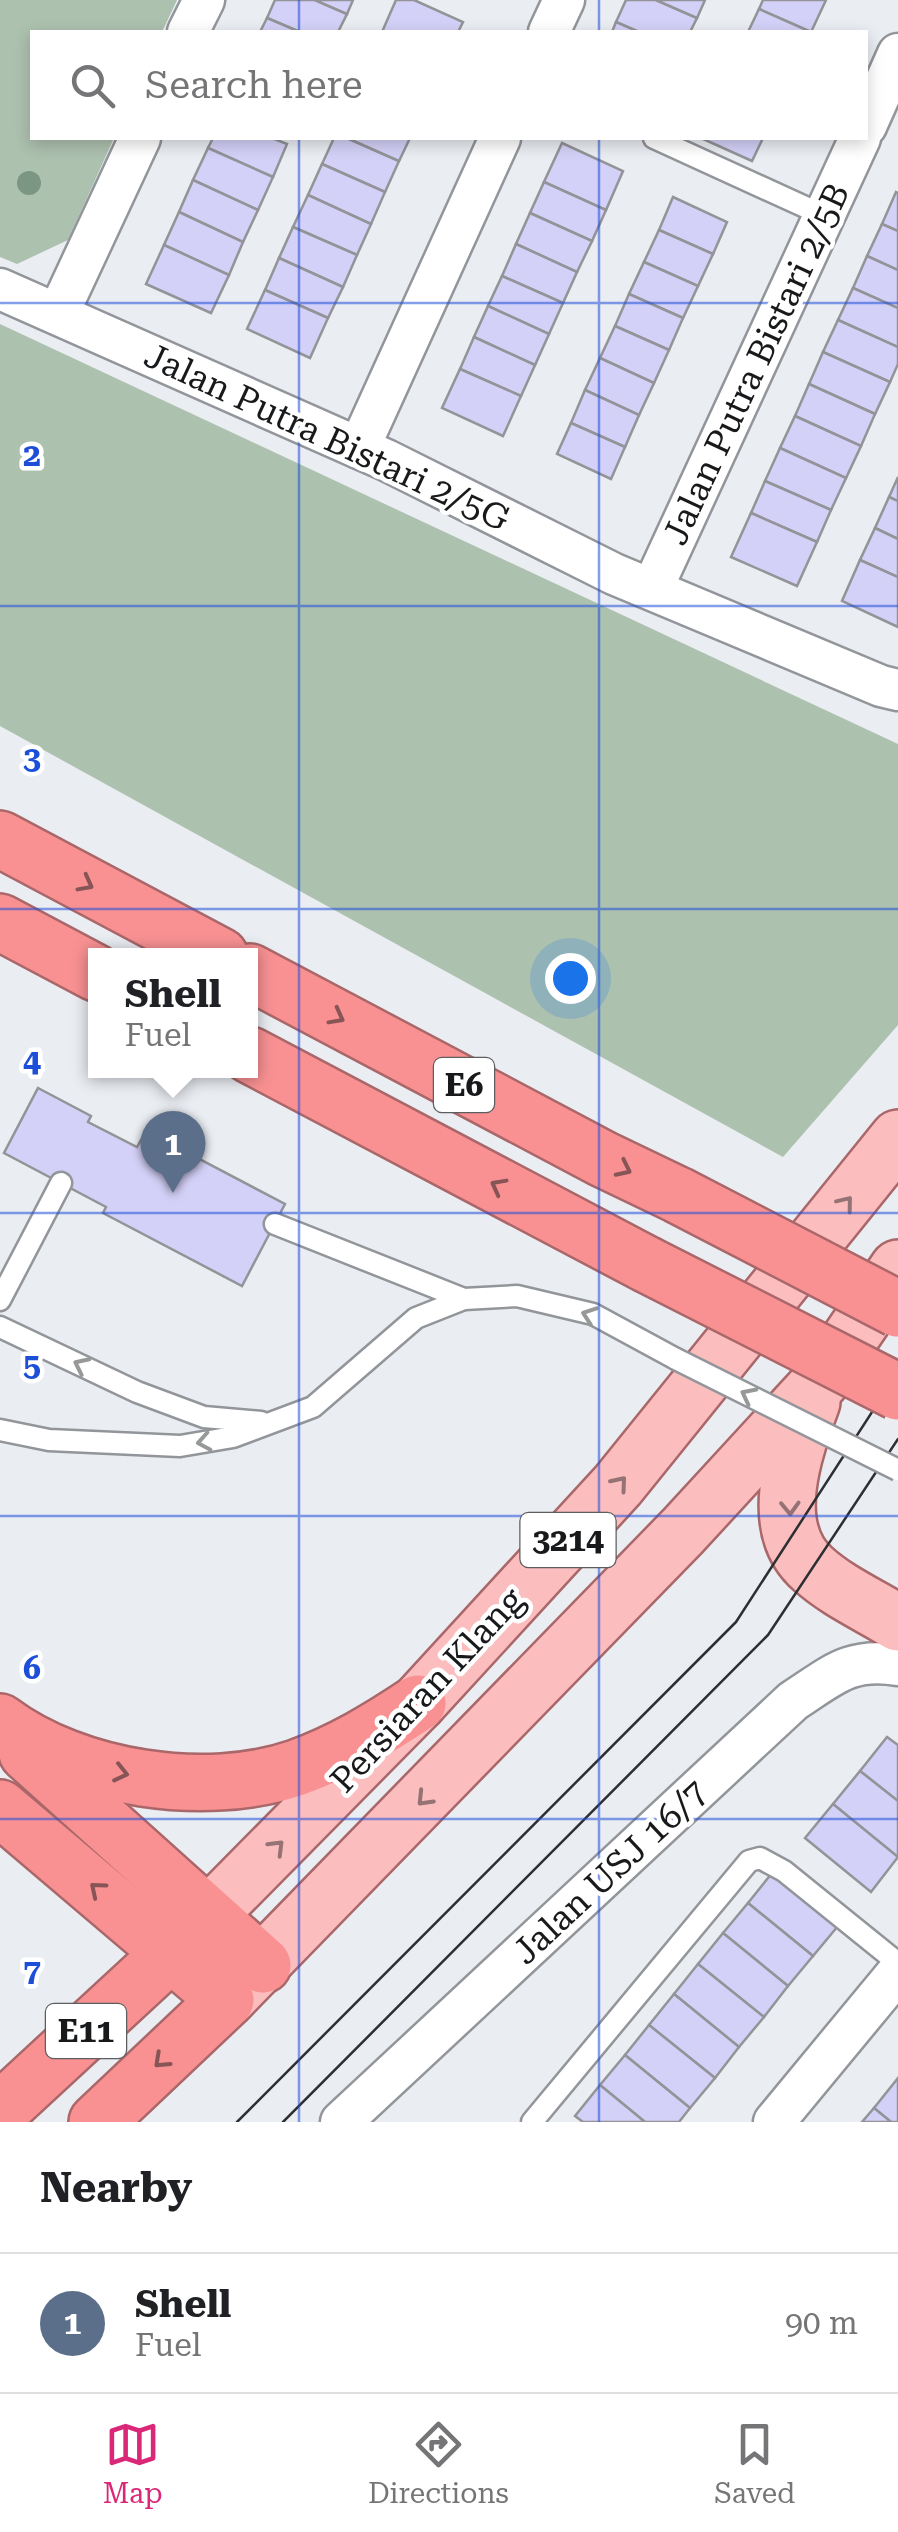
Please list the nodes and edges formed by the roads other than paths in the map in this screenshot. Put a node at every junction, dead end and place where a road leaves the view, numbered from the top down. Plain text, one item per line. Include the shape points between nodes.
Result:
1 (204, 0) edge
2 (564, 0) edge
3 (189, 30) edge
4 (550, 30) edge
5 (898, 54) edge
6 (868, 122) edge
7 (139, 140) edge
8 (499, 140) edge
9 (658, 140) edge
10 (859, 140) edge
11 (825, 216) junction
12 (0, 289) edge
13 (58, 314) junction
14 (359, 448) junction
15 (652, 590) junction
16 (898, 690) edge
17 (0, 839) edge
18 (0, 922) edge
19 (205, 948) edge
20 (88, 969) edge
21 (258, 976) edge
22 (258, 1059) edge
23 (898, 1138) edge
24 (61, 1183) dead end
25 (275, 1224) dead end
26 (898, 1268) edge
27 (464, 1299) junction
28 (0, 1300) edge
29 (898, 1309) edge
30 (0, 1326) edge
31 (820, 1381) junction
32 (898, 1392) edge
33 (272, 1423) junction
34 (0, 1430) edge
35 (898, 1470) edge
36 (898, 1622) edge
37 (898, 1666) edge
38 (418, 1702) junction
39 (0, 1726) edge
40 (0, 1808) edge
41 (190, 1934) junction
42 (898, 1963) edge
43 (898, 1972) edge
44 (244, 1983) junction
45 (0, 2111) edge
46 (97, 2122) edge
47 (342, 2122) edge
48 (532, 2122) edge
49 (774, 2122) edge

1 - 3 street
2 - 4 street
5 - 6 street
7 - 13 street
8 - 14 street
9 - 11 lane
10 - 11 street, Jalan Putra Bistari 2/5B
11 - 15 street, Jalan Putra Bistari 2/5B
12 - 13 street, Jalan Putra Bistari 2/5G
13 - 14 street, Jalan Putra Bistari 2/5G
14 - 15 street, Jalan Putra Bistari 2/5G
15 - 16 street, Jalan Putra Bistari 2/5G
17 -> 19 highway
18 - 20 highway
21 -> 29 highway, E6, bridge
32 -> 22 highway, E6, bridge
38 -> 23 main road, Persiaran Klang / 3214 via 618,1485
24 - 28 lane
25 - 27 lane
26 - 31 main road, Persiaran Klang / 3214
27 - 33 lane via 416,1318 313,1407
35 -> 27 lane, bridge via 593,1314 516,1296
33 -> 30 lane via 204,1417
31 -> 36 main road via 789,1470 789,1522 797,1548 812,1569
31 -> 44 main road, Persiaran Klang / 3214
33 -> 34 lane via 180,1446 50,1440
37 - 47 street, Jalan USJ 16/7 via 872,1661 840,1670 793,1701
39 -> 38 highway via 81,1764 151,1780 222,1782 292,1769 359,1742
41 -> 38 main road, Persiaran Klang / 3214
39 - 41 highway
41 -> 40 highway
41 - 44 highway
41 - 45 highway, E11
42 - 48 lane via 784,1871 760,1858 749,1861
43 - 49 street
44 -> 46 highway, E11

